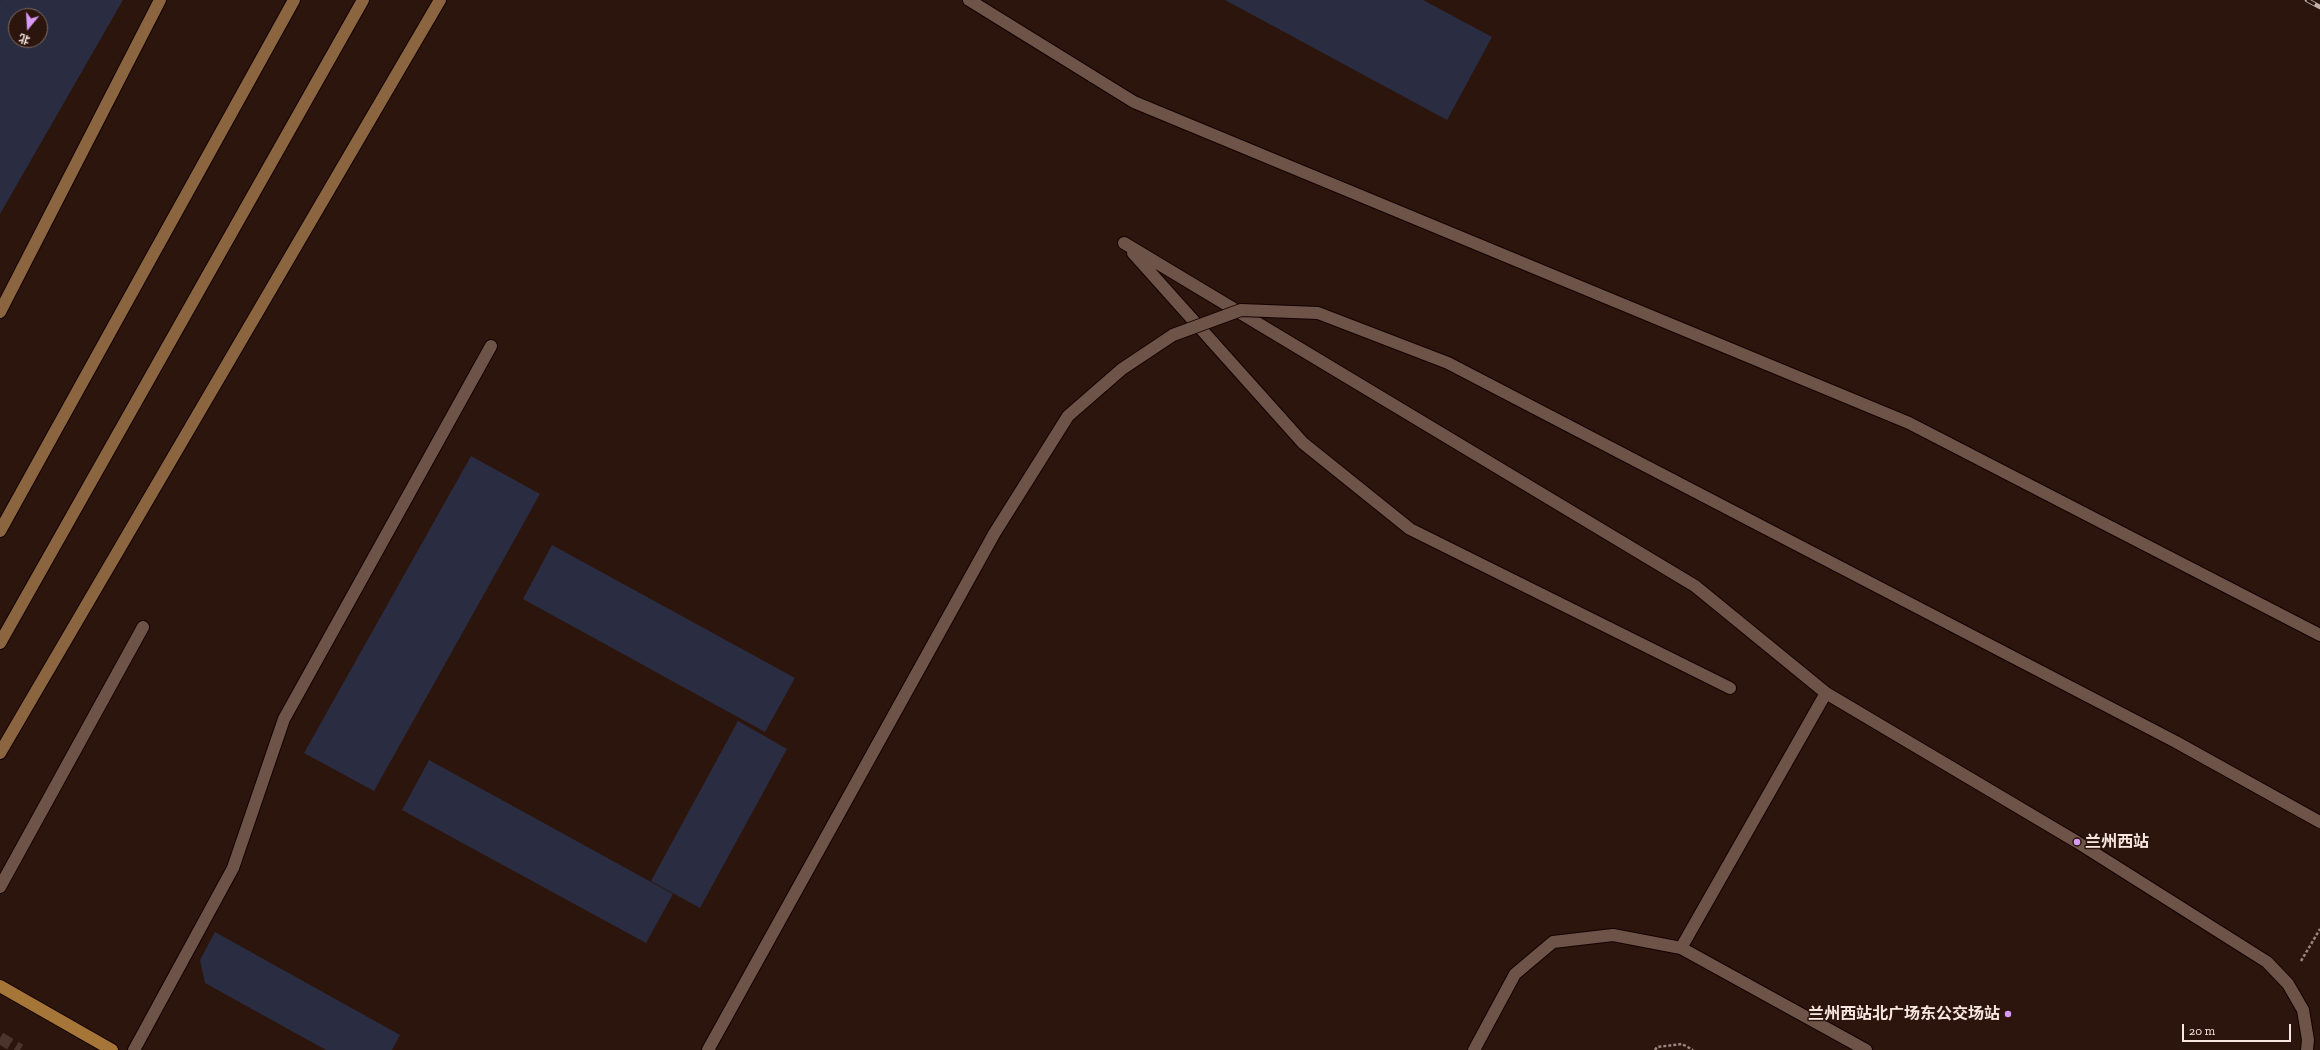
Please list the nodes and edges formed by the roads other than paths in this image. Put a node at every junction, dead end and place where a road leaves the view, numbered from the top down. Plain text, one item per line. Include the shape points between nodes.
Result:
1 (160, 0) edge
2 (294, 0) edge
3 (363, 0) edge
4 (440, 0) edge
5 (969, 0) edge
6 (0, 312) edge
7 (491, 346) dead end
8 (0, 531) edge
9 (143, 627) dead end
10 (2320, 635) edge
11 (0, 643) edge
12 (1730, 688) dead end
13 (1826, 693) junction
14 (0, 753) edge
15 (2320, 822) edge
16 (0, 887) edge
17 (1681, 948) junction
18 (0, 986) edge
19 (112, 1050) edge
20 (134, 1050) edge
21 (708, 1050) edge
22 (1474, 1050) edge
23 (1866, 1050) edge
24 (2307, 1050) edge

1 - 6 main road
2 - 8 main road
3 - 11 main road
4 - 14 main road
5 - 10 lane via 1134,102 1909,423
7 - 20 lane via 284,719 233,868
9 - 16 lane
12 - 13 lane via 1410,529 1303,443 1124,243 1695,586
13 - 17 lane
13 - 24 lane via 2077,842 2267,962 2288,984 2303,1010
15 - 21 lane, bridge via 2176,742 1448,363 1318,313 1241,310 1173,335 1122,369 1068,416 994,534
17 - 22 lane via 1613,935 1553,942 1515,974
17 - 23 lane
18 - 19 main road

